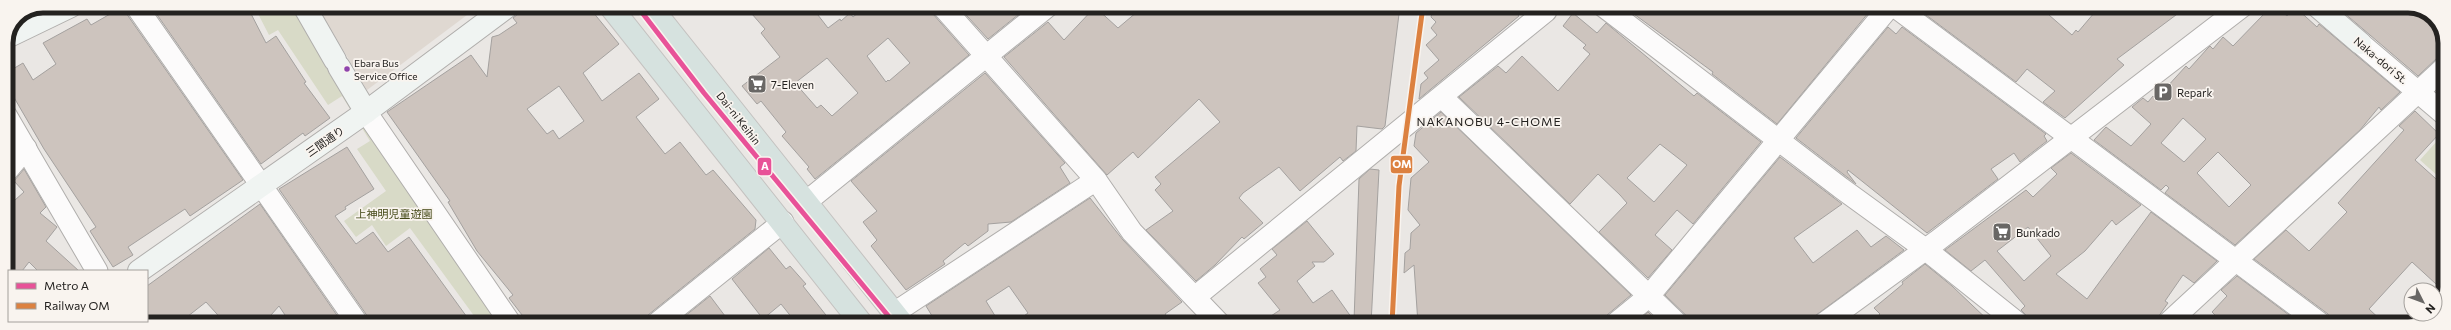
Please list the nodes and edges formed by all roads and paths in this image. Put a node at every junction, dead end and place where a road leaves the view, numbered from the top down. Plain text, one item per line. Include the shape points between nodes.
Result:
1 (57, 13) edge
2 (141, 13) edge
3 (308, 13) edge
4 (499, 13) edge
5 (616, 13) edge
6 (656, 13) edge
7 (948, 13) edge
8 (1039, 13) edge
9 (1542, 13) edge
10 (1612, 13) edge
11 (1884, 13) edge
12 (1903, 13) edge
13 (2234, 13) edge
14 (2324, 13) edge
15 (15, 33) edge
16 (2360, 43) joint
17 (986, 56) junction
18 (2438, 74) edge
19 (2418, 91) junction
20 (1444, 96) junction
21 (2438, 109) edge
22 (366, 112) junction
23 (13, 127) edge
24 (2071, 137) junction
25 (1778, 141) junction
26 (26, 148) junction
27 (13, 164) edge
28 (1096, 180) junction
29 (262, 186) junction
30 (806, 202) junction
31 (783, 222) junction
32 (1925, 249) junction
33 (2235, 261) junction
34 (96, 270) edge
35 (140, 270) edge
36 (1648, 297) junction
37 (1195, 298) junction
38 (353, 317) edge
39 (506, 317) edge
40 (665, 317) edge
41 (857, 317) edge
42 (897, 317) edge
43 (899, 317) edge
44 (1213, 317) edge
45 (1624, 317) edge
46 (1670, 317) edge
47 (1833, 317) edge
48 (2010, 317) edge
49 (2175, 317) edge
50 (2311, 317) edge

1 - 15 street
2 - 29 street
3 - 22 street
4 - 22 street, 三間通り
5 - 31 highway
6 - 30 highway, Dai-ni Keihin
7 - 17 street
8 - 17 street
9 - 20 street
10 - 25 street
11 - 25 street
12 - 24 street
13 - 24 street
14 - 16 street, Naka-dori St.
16 - 19 street, Naka-dori St.
17 - 28 street
17 - 30 street
18 - 19 street
19 - 21 street, Naka-dori St.
19 - 33 street
20 - 36 street via 1447,102
20 - 37 street
22 - 29 street, 三間通り
22 - 39 street
23 - 26 street
24 - 32 street
24 - 33 street
25 - 32 street
25 - 36 street
26 - 27 street
26 - 34 street
28 - 37 street via 1132,232
28 - 43 street
29 - 35 street, 三間通り
29 - 38 street
30 - 42 highway, Dai-ni Keihin
31 - 40 street
31 - 41 highway
32 - 47 street
32 - 48 street
33 - 49 street
33 - 50 street
36 - 45 street
36 - 46 street
37 - 44 street

